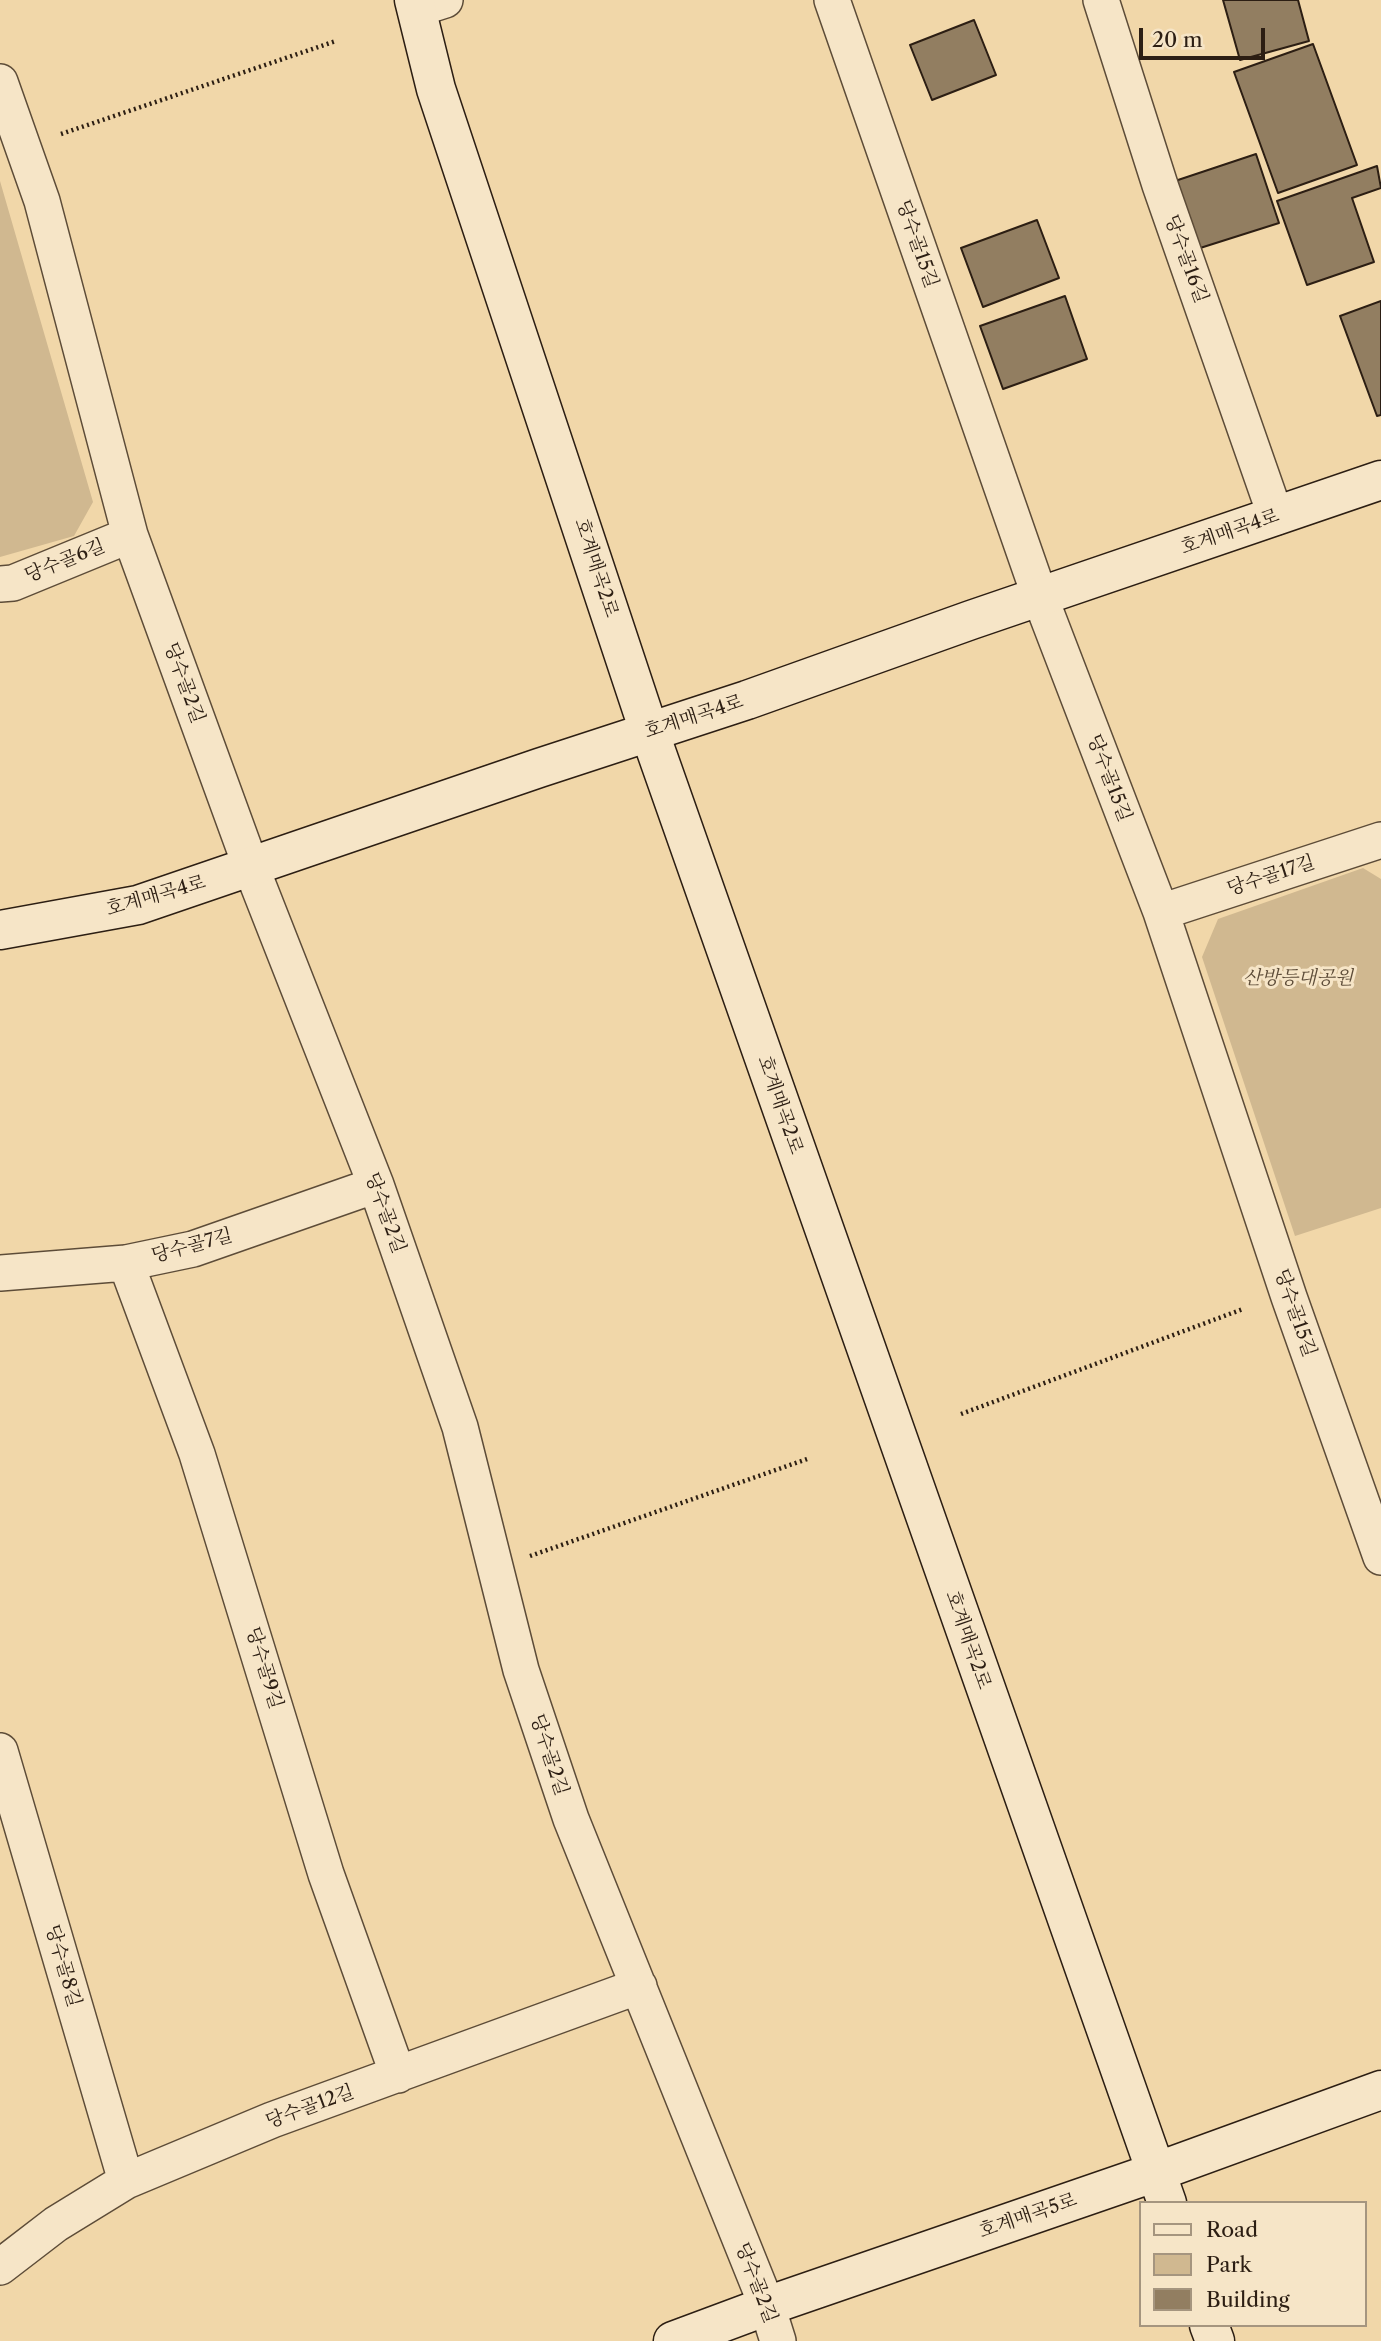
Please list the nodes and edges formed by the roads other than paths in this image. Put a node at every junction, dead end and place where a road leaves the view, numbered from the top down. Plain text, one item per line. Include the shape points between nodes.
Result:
1 (832, 0) edge
2 (1101, 0) edge
3 (425, 3) edge
4 (2, 92) edge
5 (1381, 480) edge
6 (1276, 517) junction
7 (130, 535) junction
8 (0, 584) edge
9 (1040, 597) junction
10 (649, 731) junction
11 (1381, 841) edge
12 (251, 867) junction
13 (1161, 912) junction
14 (0, 930) edge
15 (376, 1185) junction
16 (126, 1263) junction
17 (0, 1273) edge
18 (1381, 1557) edge
19 (0, 1751) edge
20 (639, 1986) junction
21 (398, 2075) junction
22 (1381, 2090) edge
23 (126, 2181) junction
24 (1161, 2187) edge
25 (0, 2267) edge
26 (773, 2324) edge
27 (673, 2341) edge

1 - 9 street, 당수골15길
2 - 6 street, 당수골16길
3 - 10 street, 호계매곡2로 via 436,89
4 - 7 street, 당수골2길 via 42,201
5 - 6 street, 호계매곡4로
6 - 9 street, 호계매곡4로
7 - 8 street, 당수골6길 via 13,583
7 - 12 street, 당수골2길
9 - 10 street, 호계매곡4로
9 - 13 street, 당수골15길
10 - 12 street, 호계매곡4로
10 - 24 street, 호계매곡2로
11 - 13 street, 당수골17길
12 - 14 street, 호계매곡4로 via 138,905
12 - 15 street, 당수골2길
13 - 18 street, 당수골15길
15 - 16 street, 당수골7길 via 193,1249
15 - 20 street, 당수골2길 via 460,1427 521,1671 571,1819
16 - 17 street, 당수골7길
16 - 21 street, 당수골9길 via 197,1454 326,1874
19 - 23 street, 당수골8길
20 - 21 street, 당수골12길
20 - 26 street, 당수골2길
21 - 23 street, 당수골12길 via 272,2120
22 - 24 street, 호계매곡5로
23 - 25 street, 당수골12길 via 56,2224
24 - 26 street, 호계매곡5로
26 - 27 street, 호계매곡5로

